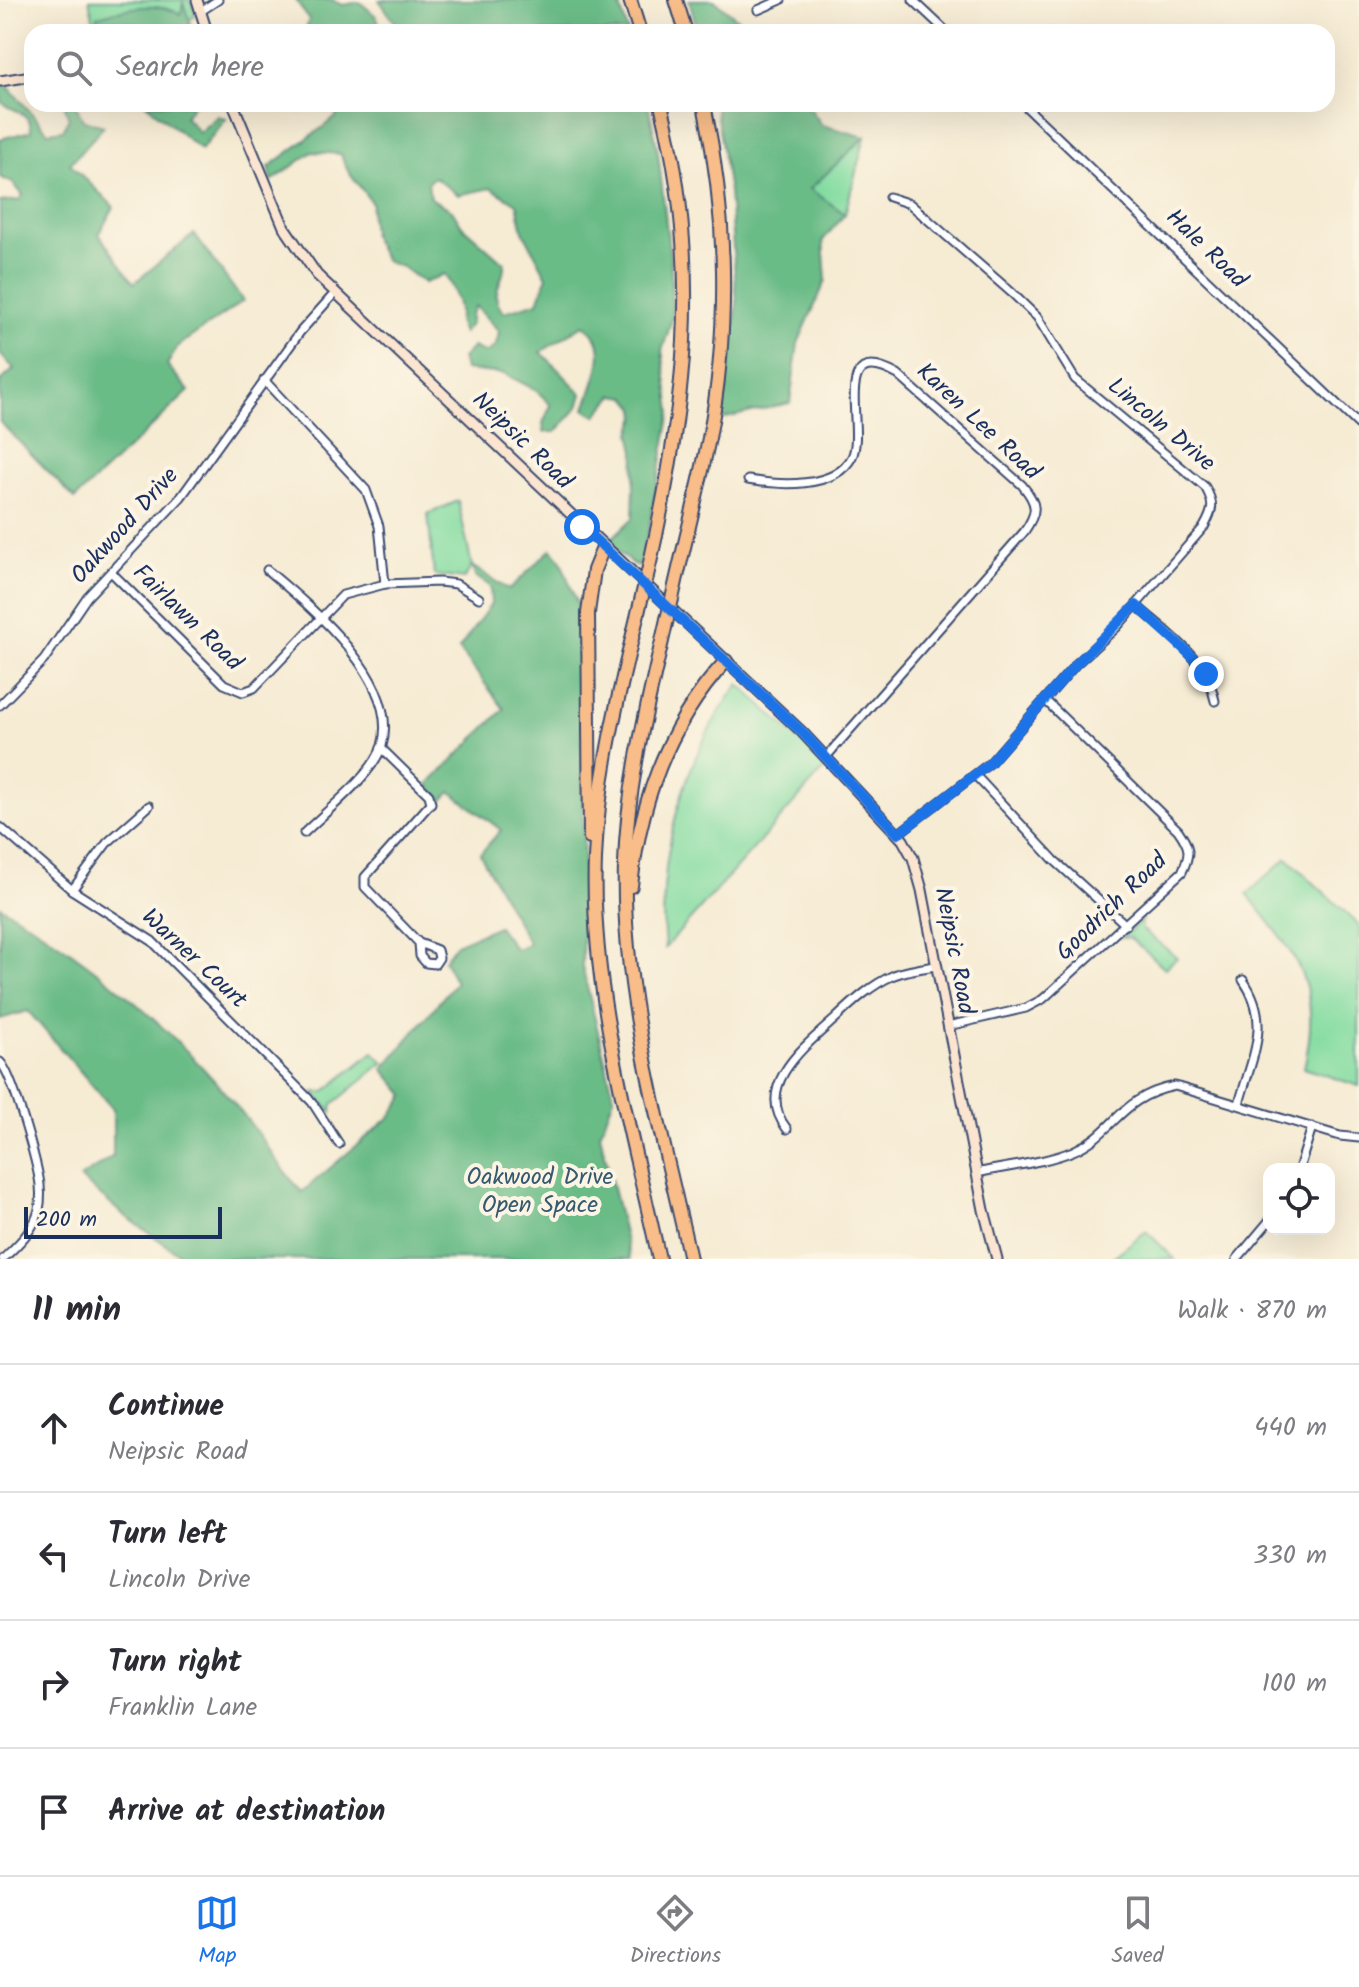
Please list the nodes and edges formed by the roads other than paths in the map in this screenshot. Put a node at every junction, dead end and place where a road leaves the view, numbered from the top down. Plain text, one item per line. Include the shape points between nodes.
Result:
1 (197, 0) edge
2 (218, 0) edge
3 (630, 0) edge
4 (676, 0) edge
5 (781, 0) edge
6 (913, 0) edge
7 (758, 10) dead end
8 (201, 11) junction
9 (205, 24) edge
10 (638, 24) edge
11 (684, 24) edge
12 (938, 24) edge
13 (24, 77) edge
14 (0, 81) edge
15 (236, 112) edge
16 (662, 112) edge
17 (705, 112) edge
18 (1031, 112) edge
19 (889, 197) dead end
20 (334, 294) junction
21 (264, 380) junction
22 (1359, 425) edge
23 (748, 480) dead end
24 (603, 548) junction
25 (267, 570) dead end
26 (111, 572) junction
27 (385, 584) junction
28 (479, 598) dead end
29 (1136, 605) junction
30 (321, 616) junction
31 (726, 661) junction
32 (1045, 700) junction
33 (1215, 701) dead end
34 (0, 705) edge
35 (381, 748) junction
36 (826, 757) junction
37 (975, 775) junction
38 (149, 806) dead end
39 (0, 827) edge
40 (304, 833) dead end
41 (898, 834) junction
42 (595, 879) junction
43 (72, 890) junction
44 (625, 920) junction
45 (1126, 925) junction
46 (419, 943) dead end
47 (936, 966) junction
48 (1243, 980) dead end
49 (948, 1026) junction
50 (0, 1062) edge
51 (1239, 1104) junction
52 (1312, 1127) junction
53 (787, 1129) dead end
54 (1359, 1138) edge
55 (339, 1144) dead end
56 (1301, 1163) edge
57 (977, 1173) junction
58 (1263, 1228) edge
59 (3, 1259) edge
60 (659, 1259) edge
61 (690, 1259) edge
62 (997, 1259) edge
63 (1237, 1259) edge

1 - 8 street
2 - 8 street
3 - 10 highway
4 - 11 highway
5 - 7 street
6 - 12 street
8 - 9 street
13 - 14 street
15 - 20 street, Neipsic Road via 284,227 302,258
16 - 42 highway, bridge via 681,216 686,332 676,438 602,781
17 - 44 highway, bridge via 720,219 722,320 708,440 630,796
18 - 22 street, Hale Road
19 - 29 street, Lincoln Drive via 910,204 1012,293 1037,317 1075,379 1205,487 1213,500 1204,527
20 - 21 street, Oakwood Drive
20 - 24 street, Neipsic Road via 502,447
21 - 26 street, Oakwood Drive via 181,497
21 - 27 street via 366,490 379,526
23 - 36 street, Karen Lee Road via 811,481 837,473 851,460 856,445 853,383 869,366 882,366 1022,485 1036,506 1036,516 1024,532
24 - 31 street, Neipsic Road
24 - 42 highway via 594,570 587,627 589,819
25 - 30 street
26 - 30 street, Fairlawn Road via 224,684 243,692 254,688
26 - 34 street, Oakwood Drive via 44,660
27 - 28 street, Fairlawn Road via 456,584
27 - 30 street, Fairlawn Road via 343,595
29 - 32 street, Lincoln Drive
29 - 33 street via 1195,659
30 - 35 street via 380,701 386,718
31 - 36 street, Neipsic Road
31 - 44 highway via 686,712 661,758 636,852
32 - 37 street, Lincoln Drive
32 - 45 street, Goodrich Road via 1189,846 1182,872
35 - 40 street via 354,784
35 - 46 street via 431,803 365,877 365,887
36 - 41 street, Neipsic Road
37 - 41 street, Lincoln Drive
37 - 45 street via 1054,860
38 - 43 street via 107,843
39 - 43 street, Warner Court
41 - 47 street, Neipsic Road via 917,869
42 - 60 highway via 605,1003
43 - 55 street, Warner Court via 152,941 312,1102
44 - 61 highway via 637,1013
45 - 49 street, Goodrich Road via 1043,999 1026,1008
47 - 49 street, Neipsic Road
47 - 53 street via 897,974 870,988 798,1052 776,1092 776,1111
48 - 51 street via 1256,998 1260,1029
49 - 57 street, Neipsic Road
50 - 59 street via 16,1099 41,1200 30,1230
51 - 52 street
51 - 57 street via 1175,1086 1153,1090 1075,1150
52 - 54 street
52 - 56 street
57 - 62 street, Neipsic Road
58 - 63 street

